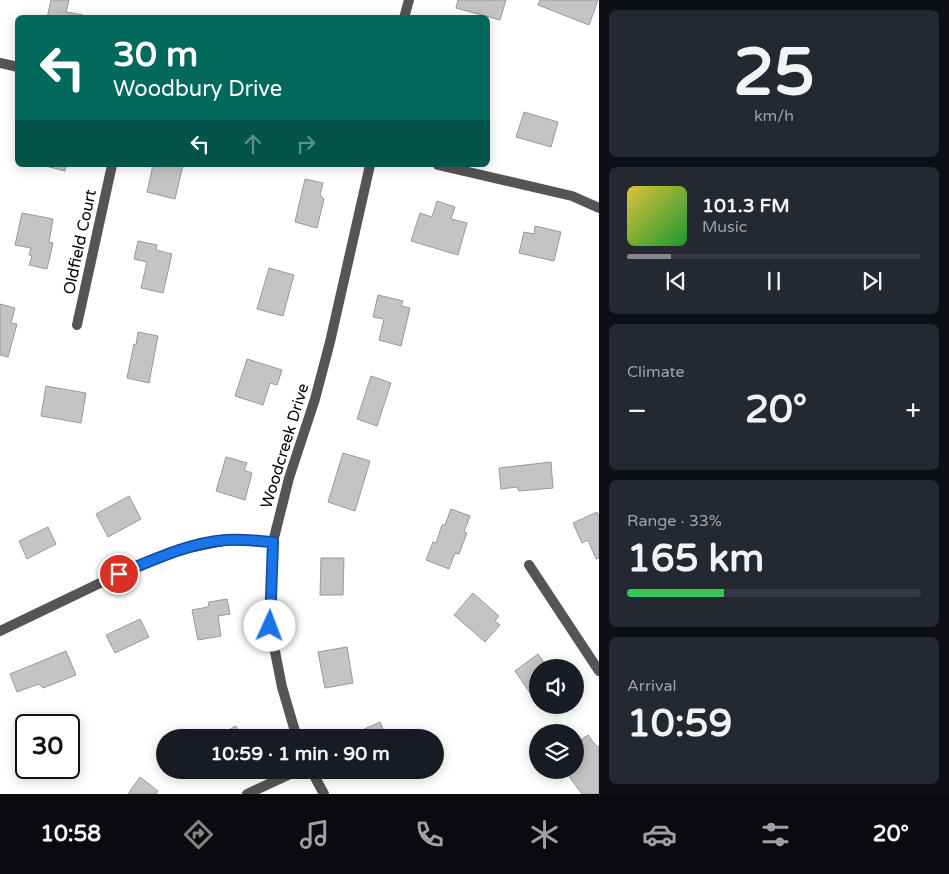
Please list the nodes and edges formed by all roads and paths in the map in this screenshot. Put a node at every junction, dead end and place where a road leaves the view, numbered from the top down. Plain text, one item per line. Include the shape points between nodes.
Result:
1 (409, 0) edge
2 (405, 15) edge
3 (0, 63) edge
4 (15, 66) edge
5 (112, 167) edge
6 (370, 167) edge
7 (447, 167) edge
8 (599, 208) edge
9 (77, 325) dead end
10 (273, 542) junction
11 (529, 565) dead end
12 (0, 631) edge
13 (599, 671) edge
14 (294, 729) edge
15 (280, 779) edge
16 (316, 779) edge
17 (248, 794) edge
18 (324, 794) edge

1 - 2 street
3 - 4 street
5 - 9 street, Oldfield Court
6 - 10 street, Woodcreek Drive via 330,342
7 - 8 street via 572,196
10 - 12 street via 226,540 179,550 119,574
10 - 14 street, Woodcreek Drive via 270,626
11 - 13 street
15 - 17 street
16 - 18 street

